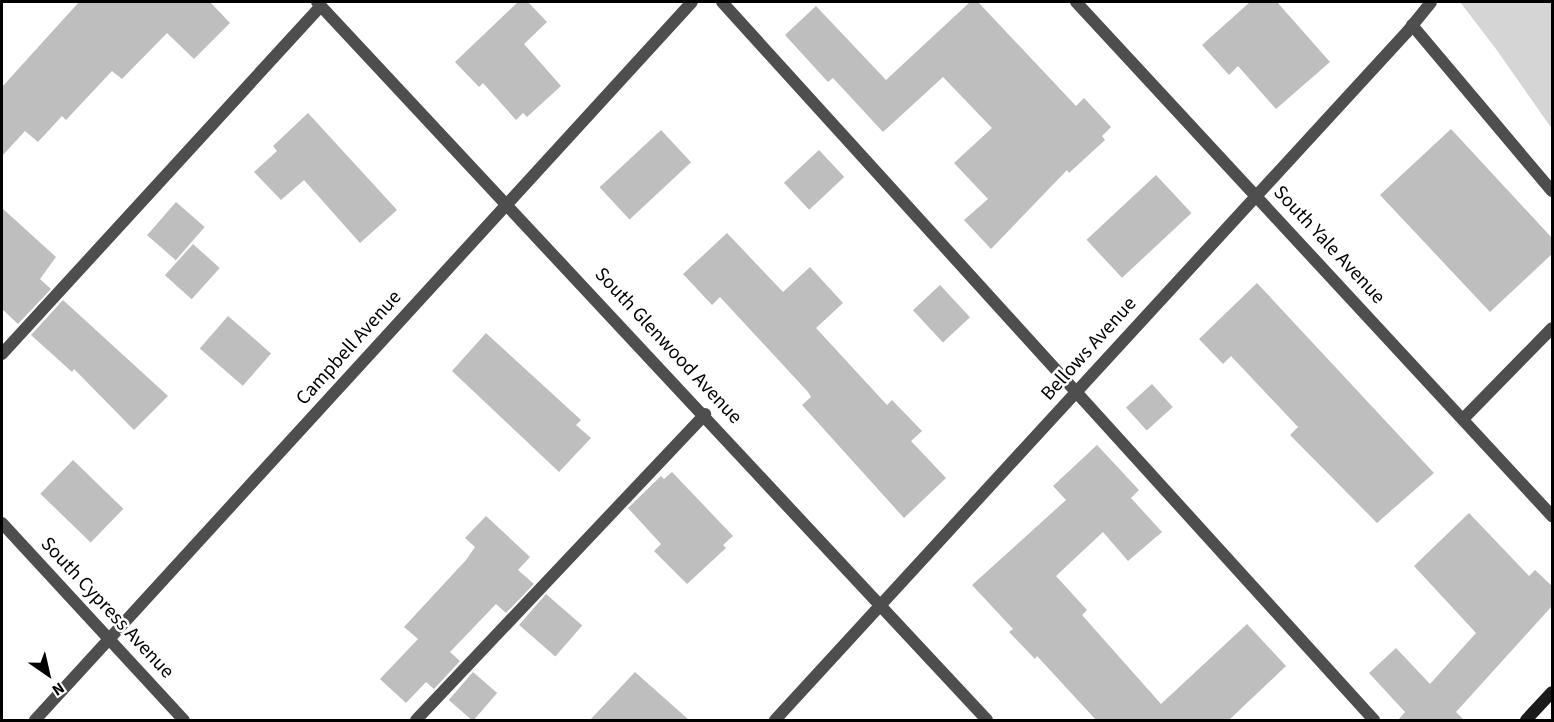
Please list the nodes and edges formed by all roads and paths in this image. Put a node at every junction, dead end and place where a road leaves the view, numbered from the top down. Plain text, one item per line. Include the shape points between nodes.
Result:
1 (692, 2) edge
2 (722, 2) edge
3 (1076, 2) edge
4 (1431, 2) edge
5 (319, 4) edge
6 (1412, 25) junction
7 (1552, 191) edge
8 (1255, 194) junction
9 (508, 202) junction
10 (1552, 328) edge
11 (2, 354) edge
12 (1075, 393) junction
13 (705, 414) junction
14 (1463, 419) junction
15 (1552, 516) edge
16 (2, 523) edge
17 (880, 604) junction
18 (110, 640) junction
19 (1552, 692) edge
20 (1531, 719) edge
21 (35, 720) edge
22 (184, 720) edge
23 (416, 720) edge
24 (775, 720) edge
25 (987, 720) edge
26 (1374, 720) edge

1 - 9 street, Campbell Avenue
2 - 12 street
3 - 8 street, South Yale Avenue
4 - 6 street, Bellows Avenue
5 - 9 street, South Glenwood Avenue
5 - 11 street
6 - 7 street
6 - 8 street, Bellows Avenue
8 - 12 street, Bellows Avenue
8 - 14 street, South Yale Avenue
9 - 13 street, South Glenwood Avenue
9 - 18 street, Campbell Avenue
10 - 14 street
12 - 17 street, Bellows Avenue
12 - 26 street
13 - 17 street, South Glenwood Avenue
13 - 23 street
14 - 15 street, South Yale Avenue
16 - 18 street, South Cypress Avenue
17 - 24 street, Bellows Avenue
17 - 25 street, South Glenwood Avenue
18 - 21 street, Campbell Avenue
18 - 22 street, South Cypress Avenue
19 - 20 street

